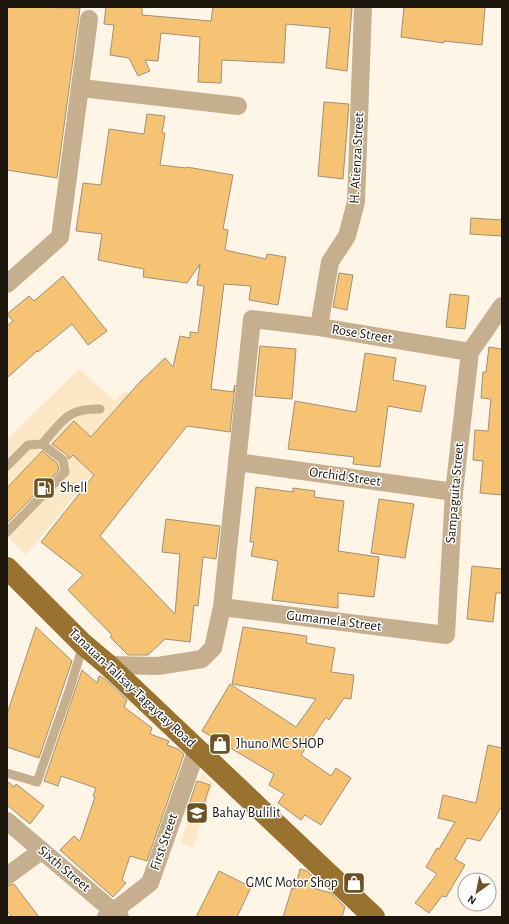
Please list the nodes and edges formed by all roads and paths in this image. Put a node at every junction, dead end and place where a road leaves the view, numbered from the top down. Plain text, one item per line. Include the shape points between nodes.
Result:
1 (363, 7) edge
2 (89, 19) dead end
3 (81, 88) junction
4 (238, 106) dead end
5 (7, 284) edge
6 (502, 306) edge
7 (319, 327) junction
8 (470, 352) junction
9 (100, 409) dead end
10 (42, 444) junction
11 (237, 462) junction
12 (7, 466) edge
13 (454, 492) junction
14 (7, 532) edge
15 (10, 571) edge
16 (222, 608) junction
17 (446, 636) joint
18 (83, 644) junction
19 (108, 665) junction
20 (197, 749) junction
21 (7, 773) edge
22 (7, 821) edge
23 (41, 851) junction
24 (7, 876) edge
25 (113, 915) edge
26 (374, 917) edge

1 - 7 street, H. Atienza Street via 356,202 347,236 330,262
2 - 3 street
3 - 4 street
3 - 5 street via 60,236
6 - 8 street
7 - 8 street, Rose Street
7 - 11 street, Rose Street via 252,319
8 - 13 street, Sampaguita Street
9 - 10 lane via 84,408 70,413
10 - 12 lane via 28,445
10 - 14 lane via 63,460 64,472
11 - 13 street, Orchid Street
11 - 16 street
13 - 17 street, Sampaguita Street
15 - 18 main road, Tanauan-Talisay-Tagaytay Road
16 - 17 street, Gumamela Street
16 - 19 street via 213,648 202,659 158,666
18 - 19 main road, Tanauan-Talisay-Tagaytay Road
18 - 21 lane via 37,782
19 - 20 main road, Tanauan-Talisay-Tagaytay Road
20 - 25 street, First Street via 150,883
20 - 26 main road, Tanauan-Talisay-Tagaytay Road
22 - 23 street, Sixth Street
23 - 24 street
23 - 25 street, Sixth Street

